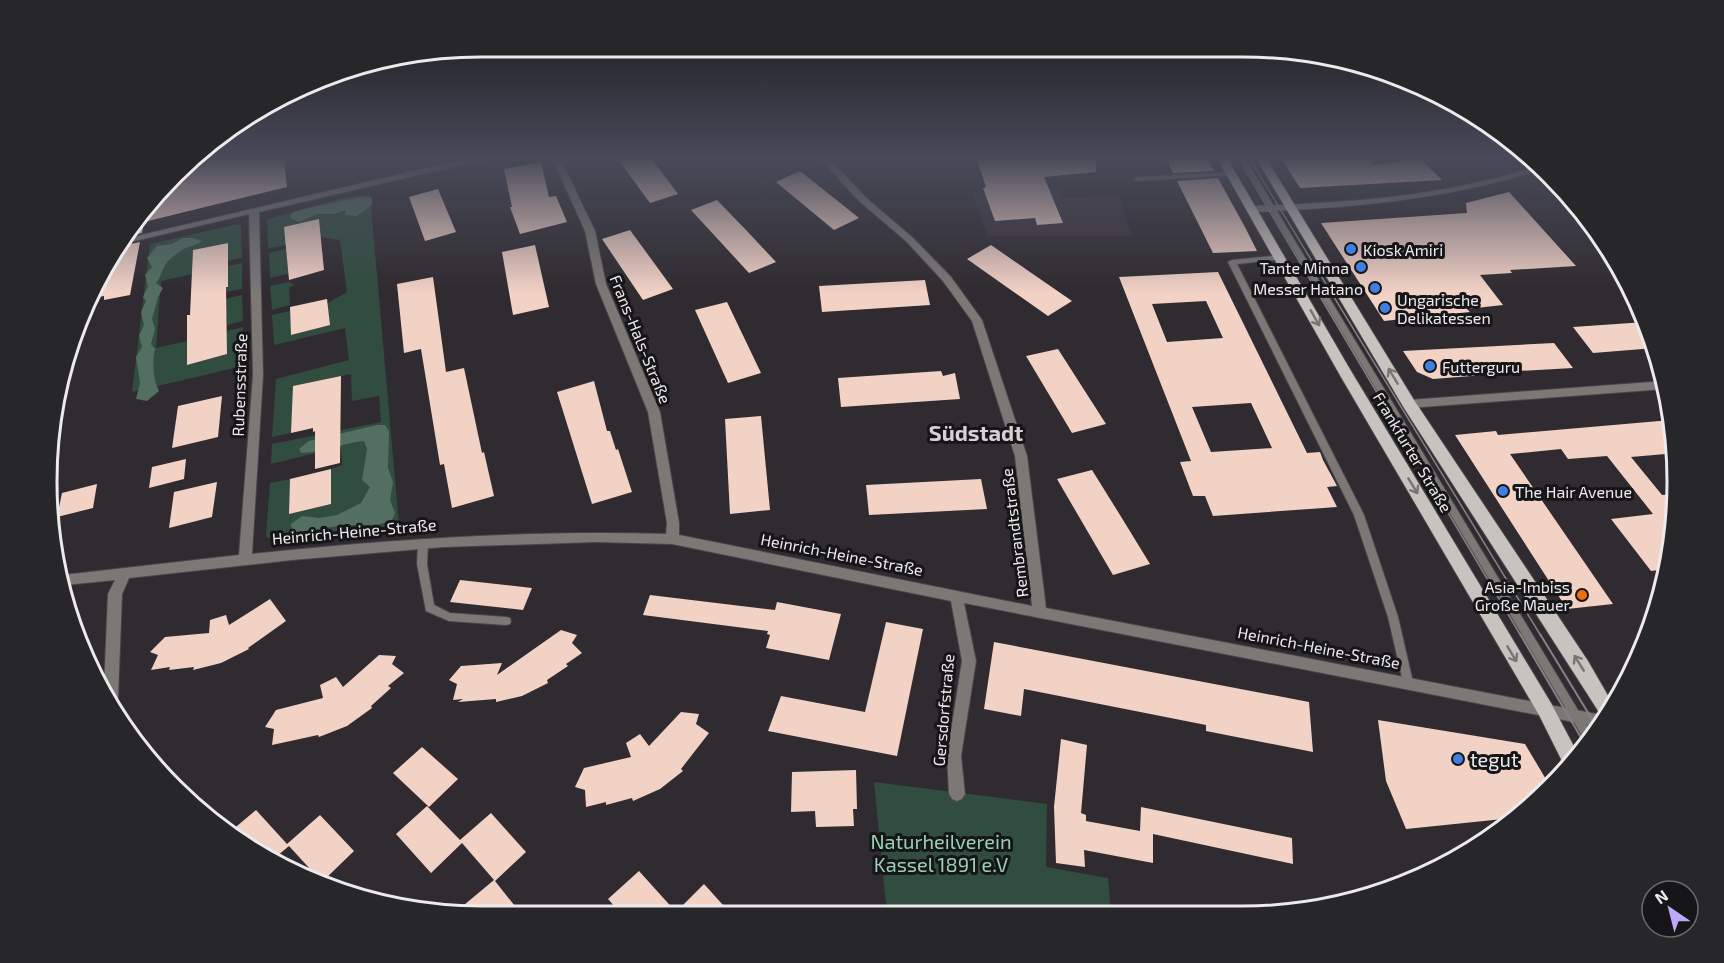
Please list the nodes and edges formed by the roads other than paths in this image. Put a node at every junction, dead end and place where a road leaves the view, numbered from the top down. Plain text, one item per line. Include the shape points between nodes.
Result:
1 (292, 203) edge
2 (577, 203) edge
3 (867, 203) edge
4 (1249, 203) edge
5 (1270, 203) edge
6 (1289, 203) edge
7 (1344, 203) edge
8 (1273, 208) junction
9 (1292, 208) junction
10 (1252, 209) junction
11 (254, 212) junction
12 (134, 239) edge
13 (1281, 257) junction
14 (1656, 386) edge
15 (1409, 404) junction
16 (672, 539) junction
17 (423, 543) junction
18 (245, 559) junction
19 (125, 573) junction
20 (68, 579) edge
21 (956, 595) junction
22 (1040, 613) junction
23 (506, 621) dead end
24 (1408, 682) junction
25 (111, 689) edge
26 (1604, 704) edge
27 (1545, 710) junction
28 (1576, 716) junction
29 (1594, 719) edge
30 (1585, 731) edge
31 (1568, 754) edge
32 (957, 794) dead end

1 - 11 street
2 - 16 street, Frans-Hals-Straße via 590,231 601,284 654,411 673,523
3 - 22 street, Rembrandtstraße via 909,238 947,279 977,320 1021,456
4 - 10 main road, Frankfurter Straße
5 - 8 lane
6 - 9 main road, Frankfurter Straße
7 - 9 street
8 - 9 street
8 - 10 street
8 - 28 lane
15 -> 9 main road, Frankfurter Straße
10 - 13 main road, Frankfurter Straße
11 - 12 street
11 - 18 street, Rubensstraße via 258,375
13 - 24 lane via 1232,262 1359,515 1392,616
13 -> 27 main road, Frankfurter Straße
14 - 15 street
26 -> 15 main road, Frankfurter Straße
16 - 17 street, Heinrich-Heine-Straße via 536,536
16 - 21 street, Heinrich-Heine-Straße
17 - 18 street, Heinrich-Heine-Straße
17 - 23 lane via 422,564 430,608 450,617
18 - 19 street, Heinrich-Heine-Straße
19 - 20 street, Heinrich-Heine-Straße
19 - 25 street via 115,594
21 - 22 street, Heinrich-Heine-Straße
21 - 32 street, Gersdorfstraße via 969,661 954,756
22 - 24 street, Heinrich-Heine-Straße
24 - 27 street, Heinrich-Heine-Straße
27 - 28 street, Heinrich-Heine-Straße
27 - 31 main road, Frankfurter Straße
28 - 29 street, Heinrich-Heine-Straße
28 - 30 lane

